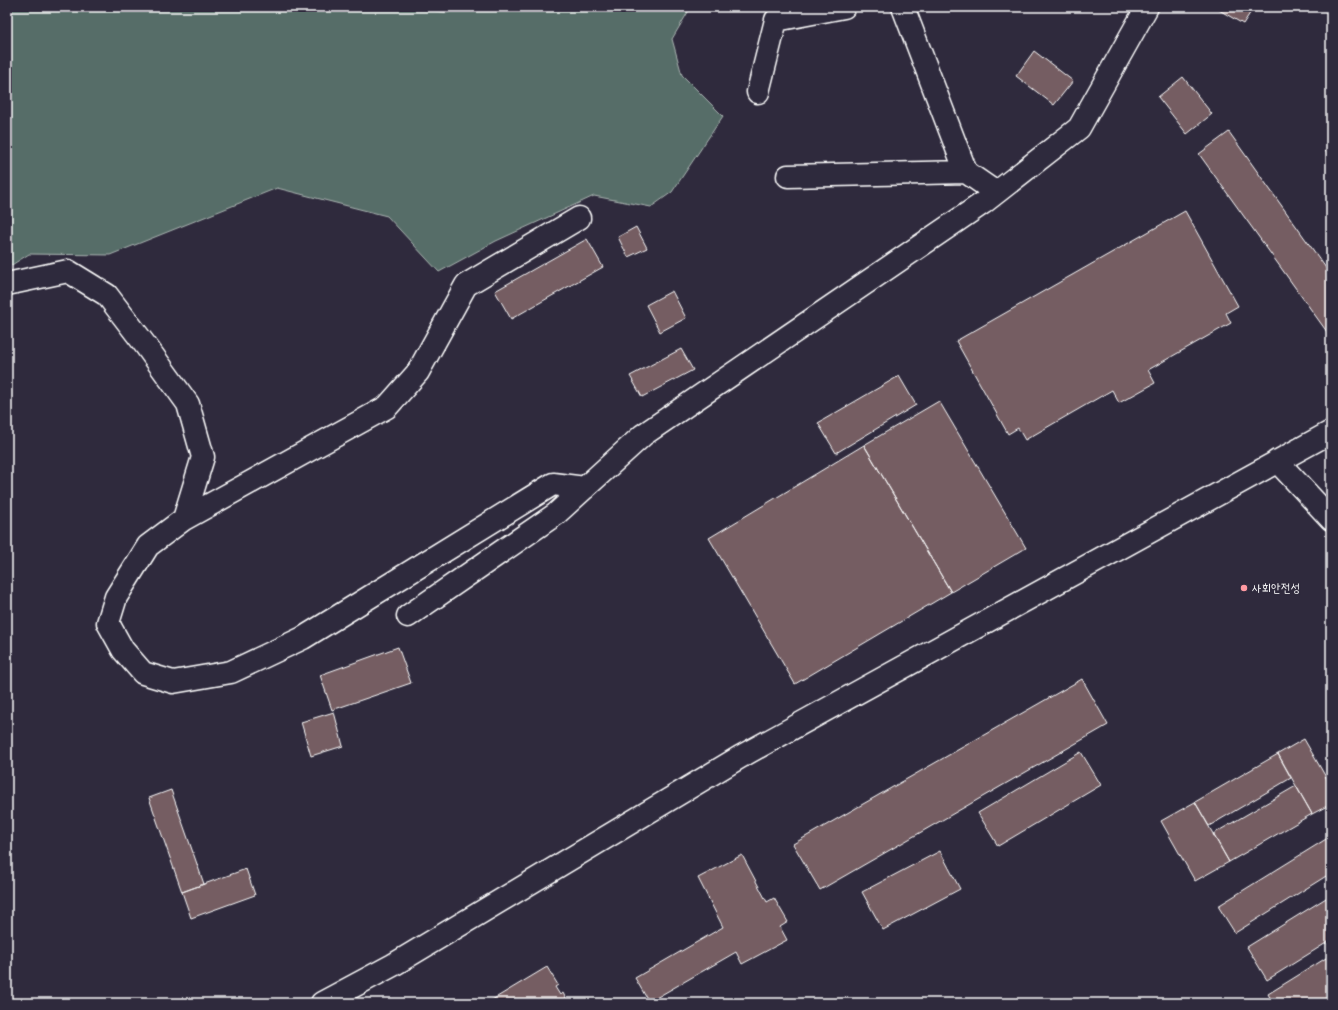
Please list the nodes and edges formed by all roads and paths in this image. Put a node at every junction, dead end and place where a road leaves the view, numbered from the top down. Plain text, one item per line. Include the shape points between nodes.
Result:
1 (844, 7) edge
2 (903, 7) edge
3 (1147, 7) edge
4 (758, 92) dead end
5 (966, 172) junction
6 (788, 176) dead end
7 (996, 192) junction
8 (579, 218) dead end
9 (7, 284) edge
10 (1331, 432) edge
11 (1277, 461) junction
12 (585, 488) junction
13 (184, 519) junction
14 (1331, 520) edge
15 (408, 616) dead end
16 (322, 1003) edge

1 - 4 street via 776,20
2 - 5 street
3 - 7 street via 1079,128
5 - 6 street
5 - 7 street
7 - 12 street via 644,434
8 - 13 street via 466,285 418,372 387,407
9 - 13 street via 68,271 107,295 146,346 188,404 203,457
10 - 11 street
11 - 14 street
11 - 16 street via 740,757 393,965
12 - 13 street via 554,484 303,638 231,672 173,682 143,673 123,650 108,623 116,597 148,546
12 - 15 street via 556,514

